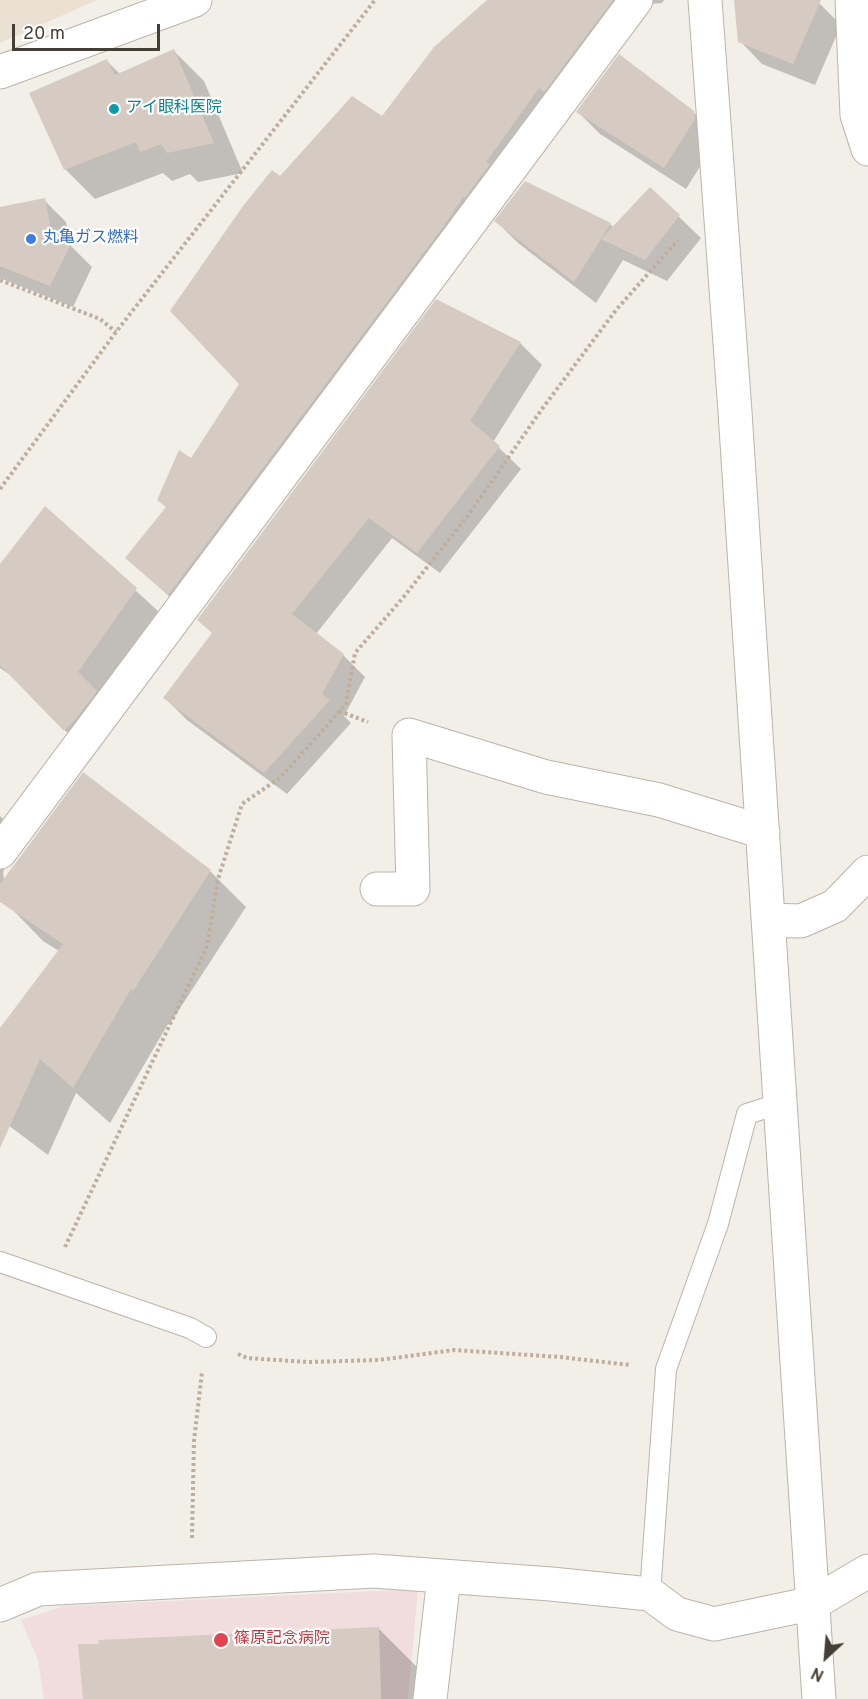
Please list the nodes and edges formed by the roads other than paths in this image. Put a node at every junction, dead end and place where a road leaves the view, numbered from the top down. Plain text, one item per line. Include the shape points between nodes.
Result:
1 (195, 0) edge
2 (636, 0) edge
3 (705, 0) edge
4 (852, 0) edge
5 (0, 72) edge
6 (868, 150) edge
7 (763, 832) junction
8 (0, 852) edge
9 (868, 872) edge
10 (377, 889) dead end
11 (768, 920) junction
12 (781, 1103) junction
13 (0, 1262) edge
14 (206, 1337) road end
15 (868, 1571) edge
16 (444, 1577) junction
17 (650, 1594) junction
18 (814, 1603) junction
19 (0, 1605) edge
20 (430, 1699) edge
21 (819, 1699) edge

1 - 5 street
2 - 8 street
3 - 7 street
4 - 6 street via 857,115
7 - 10 street via 659,800 546,777 409,735 413,889
7 - 11 street
9 - 11 street via 835,906 801,921
11 - 12 street
12 - 17 lane via 747,1114 718,1224 666,1369
12 - 18 street
13 - 14 lane
15 - 18 street
16 - 17 street
16 - 19 street via 374,1570 38,1589
16 - 20 street
17 - 18 street via 676,1614 714,1624
18 - 21 street

